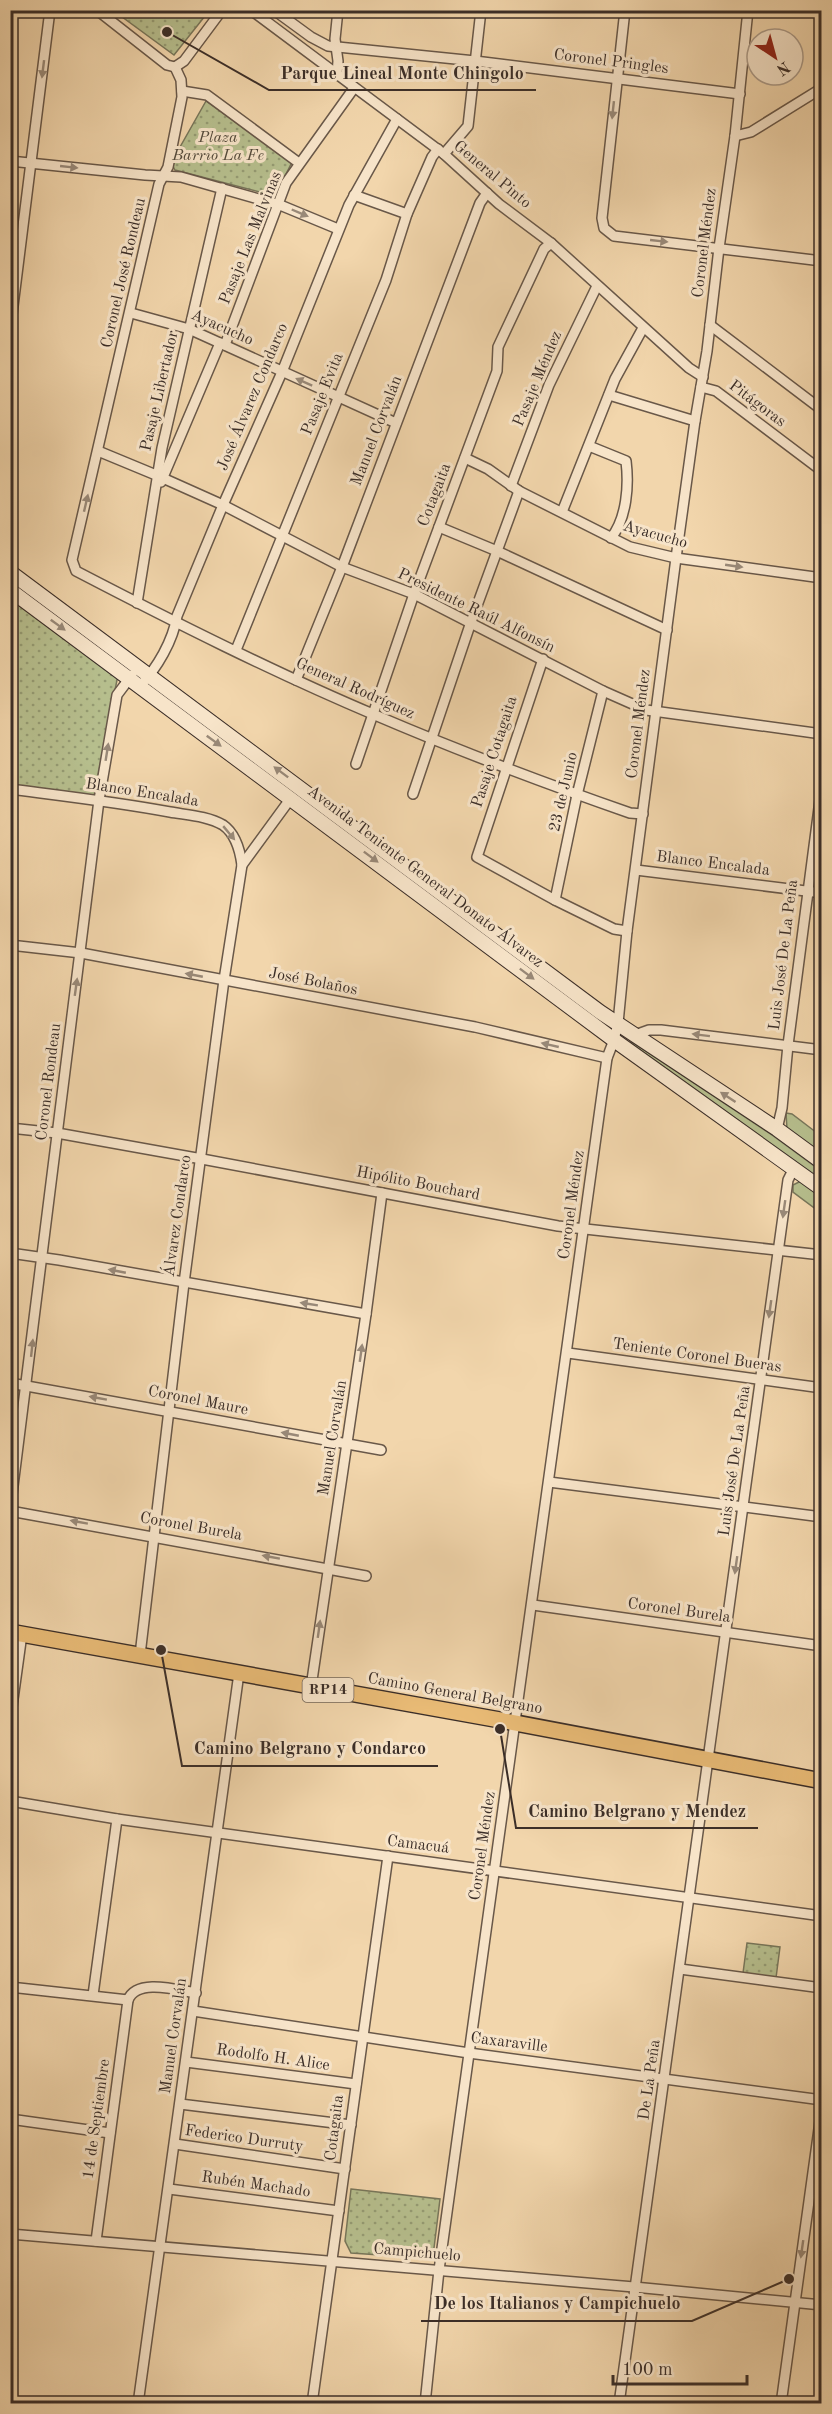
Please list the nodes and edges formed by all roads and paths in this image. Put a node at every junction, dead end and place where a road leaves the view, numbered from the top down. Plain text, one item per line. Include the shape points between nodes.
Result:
1 (50, 10) edge
2 (71, 10) edge
3 (90, 10) edge
4 (97, 10) edge
5 (222, 10) edge
6 (250, 10) edge
7 (274, 10) edge
8 (338, 10) edge
9 (481, 10) edge
10 (625, 10) edge
11 (748, 10) edge
12 (336, 47) junction
13 (475, 60) junction
14 (175, 67) junction
15 (337, 75) junction
16 (616, 78) junction
17 (354, 88) junction
18 (822, 88) edge
19 (182, 92) junction
20 (740, 94) junction
21 (397, 119) junction
22 (735, 136) junction
23 (441, 152) junction
24 (10, 161) edge
25 (32, 163) junction
26 (299, 163) junction
27 (164, 176) junction
28 (222, 188) junction
29 (487, 193) junction
30 (354, 195) junction
31 (280, 205) junction
32 (407, 214) junction
33 (338, 229) junction
34 (551, 243) junction
35 (719, 248) junction
36 (822, 261) edge
37 (597, 286) junction
38 (131, 313) junction
39 (710, 325) junction
40 (643, 328) junction
41 (189, 329) junction
42 (10, 330) edge
43 (223, 344) junction
44 (282, 372) junction
45 (703, 377) junction
46 (701, 387) junction
47 (609, 395) junction
48 (338, 397) junction
49 (822, 410) edge
50 (695, 421) junction
51 (396, 423) junction
52 (589, 446) junction
53 (98, 452) junction
54 (465, 458) junction
55 (822, 471) edge
56 (160, 476) junction
57 (515, 488) junction
58 (223, 505) junction
59 (562, 512) junction
60 (439, 527) junction
61 (281, 534) junction
62 (611, 538) junction
63 (497, 551) junction
64 (676, 558) junction
65 (72, 560) joint
66 (342, 567) junction
67 (10, 572) edge
68 (822, 578) edge
69 (10, 590) edge
70 (414, 594) junction
71 (136, 603) junction
72 (176, 622) junction
73 (471, 622) junction
74 (667, 630) junction
75 (236, 650) junction
76 (543, 659) junction
77 (145, 671) junction
78 (296, 680) junction
79 (134, 682) junction
80 (603, 691) junction
81 (656, 713) junction
82 (374, 715) junction
83 (822, 734) edge
84 (432, 739) junction
85 (356, 764) dead end
86 (505, 769) junction
87 (822, 785) edge
88 (10, 789) edge
89 (413, 794) dead end
90 (578, 795) junction
91 (291, 798) junction
92 (99, 800) junction
93 (643, 814) junction
94 (242, 865) junction
95 (636, 870) junction
96 (807, 891) junction
97 (822, 893) edge
98 (555, 900) junction
99 (627, 931) junction
100 (10, 945) edge
101 (81, 953) junction
102 (224, 980) junction
103 (618, 1023) junction
104 (635, 1035) junction
105 (614, 1040) junction
106 (788, 1046) junction
107 (822, 1050) edge
108 (607, 1058) junction
109 (10, 1128) edge
110 (777, 1129) junction
111 (57, 1133) junction
112 (202, 1159) junction
113 (822, 1162) edge
114 (794, 1168) junction
115 (822, 1188) edge
116 (382, 1193) junction
117 (584, 1229) junction
118 (778, 1251) junction
119 (10, 1253) edge
120 (822, 1255) edge
121 (42, 1257) junction
122 (184, 1283) junction
123 (366, 1314) junction
124 (568, 1353) junction
125 (761, 1381) junction
126 (10, 1383) edge
127 (27, 1385) junction
128 (822, 1388) edge
129 (169, 1411) junction
130 (347, 1444) junction
131 (381, 1450) dead end
132 (549, 1482) junction
133 (744, 1507) junction
134 (10, 1510) edge
135 (822, 1517) edge
136 (154, 1535) junction
137 (328, 1568) junction
138 (366, 1576) dead end
139 (533, 1605) junction
140 (16, 1633) edge
141 (726, 1633) junction
142 (822, 1646) edge
143 (140, 1655) junction
144 (239, 1673) junction
145 (311, 1687) junction
146 (12, 1701) edge
147 (10, 1721) edge
148 (516, 1723) junction
149 (708, 1760) junction
150 (822, 1781) edge
151 (10, 1801) edge
152 (117, 1819) junction
153 (218, 1832) junction
154 (388, 1856) junction
155 (495, 1870) junction
156 (690, 1896) junction
157 (822, 1916) edge
158 (680, 1969) junction
159 (10, 1987) edge
160 (822, 1988) edge
161 (196, 1993) junction
162 (93, 1995) junction
163 (128, 2000) junction
164 (193, 2012) junction
165 (363, 2036) junction
166 (469, 2053) junction
167 (186, 2062) junction
168 (665, 2078) junction
169 (356, 2084) junction
170 (822, 2100) edge
171 (180, 2104) junction
172 (822, 2108) edge
173 (10, 2119) edge
174 (351, 2125) junction
175 (110, 2133) junction
176 (175, 2144) junction
177 (345, 2169) junction
178 (169, 2189) junction
179 (339, 2211) junction
180 (10, 2234) edge
181 (96, 2241) junction
182 (159, 2247) junction
183 (332, 2261) junction
184 (439, 2270) junction
185 (634, 2287) junction
186 (794, 2303) junction
187 (822, 2306) edge
188 (138, 2403) edge
189 (312, 2403) edge
190 (425, 2403) edge
191 (619, 2403) edge
192 (781, 2403) edge

1 -> 25 street
2 - 3 street
4 - 14 street via 167,65
5 - 14 street via 184,61
6 - 15 street, General Pinto
7 - 12 street via 318,42
8 - 12 street
9 - 13 street
10 - 16 street
11 - 20 street, Coronel Méndez
12 - 13 street, Coronel Pringles
12 - 15 street
13 - 16 street, Coronel Pringles
13 - 23 street, Pasaje Evita via 468,126
14 - 19 street, Coronel José Rondeau
15 - 17 street, General Pinto
16 - 20 street, Coronel Pringles
16 -> 35 street via 604,228 614,236
17 - 21 street, General Pinto
17 - 26 street, Pasaje Las Malvinas
18 - 22 street via 751,132
19 - 26 street via 207,95
19 - 27 street, Coronel José Rondeau
20 - 22 street, Coronel Méndez
21 - 23 street, General Pinto
21 - 30 street, José Álvarez Condarco
22 - 35 street, Coronel Méndez
23 - 29 street, General Pinto
23 - 32 street, Pasaje Evita via 432,157
24 - 25 street
25 -> 27 street
25 - 42 street
26 - 31 street, Pasaje Las Malvinas via 286,183
27 - 28 street
27 - 38 street, Coronel José Rondeau
28 - 31 street
28 - 41 street, Pasaje Libertador
29 - 34 street, General Pinto
29 - 51 street, Manuel Corvalán
30 - 32 street
30 - 33 street, José Álvarez Condarco
31 -> 33 street
31 - 43 street, Pasaje Las Malvinas
32 - 48 street, Pasaje Evita via 386,280
33 - 44 street, José Álvarez Condarco
34 - 37 street, General Pinto
34 - 54 street, Cotagaita via 544,249 498,347 497,371
35 - 36 street
35 - 39 street, Coronel Méndez
37 - 40 street, General Pinto
37 - 57 street, Pasaje Méndez via 549,386
38 - 41 street, Ayacucho
38 - 53 street, Coronel José Rondeau
39 - 45 street, Coronel Méndez
39 - 49 street
40 - 45 street, General Pinto
40 - 47 street
41 - 43 street, Ayacucho
41 - 56 street, Pasaje Libertador
43 - 44 street, Ayacucho
43 - 56 street, Pasaje Las Malvinas
48 -> 44 street, Ayacucho
44 - 58 street, José Álvarez Condarco
45 - 46 street, Coronel Méndez
46 - 50 street, Coronel Méndez
46 - 55 street, Pitágoras via 716,391
47 - 50 street
47 - 52 street
48 - 51 street, Ayacucho
48 - 61 street, Pasaje Evita
50 - 64 street, Coronel Méndez
51 - 66 street, Manuel Corvalán
52 - 59 street
52 - 62 street via 626,461 628,486 618,528
53 - 56 street, Presidente Raúl Alfonsín
65 -> 53 street, Coronel José Rondeau
54 - 57 street, Ayacucho
54 - 60 street, Cotagaita
56 - 58 street, Presidente Raúl Alfonsín
56 - 71 street, Pasaje Libertador
57 - 59 street, Ayacucho
57 - 63 street, Pasaje Méndez
58 - 61 street, Presidente Raúl Alfonsín
58 - 72 street, José Álvarez Condarco
59 - 62 street, Ayacucho
60 - 63 street
60 - 70 street, Cotagaita
61 - 66 street, Presidente Raúl Alfonsín
61 - 75 street, Pasaje Evita
62 - 64 street, Ayacucho
63 - 73 street, Pasaje Méndez
63 - 74 street
64 -> 68 street, Ayacucho
64 - 74 street, Coronel Méndez
65 - 71 street, General Rodríguez via 76,571
66 - 70 street, Presidente Raúl Alfonsín
66 - 78 street, Manuel Corvalán
67 - 77 main road, Avenida Teniente General Donato Álvarez
69 -> 79 main road, Avenida Teniente General Donato Álvarez
70 - 73 street, Presidente Raúl Alfonsín
70 - 82 street, Cotagaita
71 - 72 street, General Rodríguez
72 - 75 street, General Rodríguez
72 - 77 street, José Álvarez Condarco
73 - 76 street, Presidente Raúl Alfonsín
73 - 84 street, Pasaje Méndez
74 - 81 street, Coronel Méndez
75 - 78 street, General Rodríguez
76 - 80 street, Presidente Raúl Alfonsín
76 - 86 street, Pasaje Cotagaita
77 - 79 street, José Álvarez Condarco
103 -> 77 main road, Avenida Teniente General Donato Álvarez
78 - 82 street, General Rodríguez
79 -> 91 main road, Avenida Teniente General Donato Álvarez
92 -> 79 street, Coronel Rondeau via 117,695
80 - 81 street, Presidente Raúl Alfonsín
80 - 90 street, 23 de Junio
81 - 83 street, Presidente Raúl Alfonsín
81 - 93 street, Coronel Méndez
82 - 84 street, General Rodríguez
82 - 85 street, Cotagaita
84 - 86 street, General Rodríguez
84 - 89 street, Pasaje Méndez
86 - 90 street, General Rodríguez
86 - 98 street, Pasaje Cotagaita via 476,855
87 - 96 street, Luis José De La Peña
88 - 92 street, Blanco Encalada
90 - 93 street, General Rodríguez
90 - 98 street, 23 de Junio
91 - 94 street, Álvarez Condarco
91 -> 105 main road, Avenida Teniente General Donato Álvarez
92 -> 94 street, Blanco Encalada via 220,824 236,842
92 - 101 street, Coronel Rondeau
93 - 95 street, Coronel Méndez
94 - 102 street, Álvarez Condarco
95 - 96 street, Blanco Encalada
95 - 99 street, Coronel Méndez
96 - 97 street, Blanco Encalada
96 - 106 street, Luis José De La Peña
98 - 99 street
99 - 103 street, Coronel Méndez
100 - 101 street, José Bolaños
102 -> 101 street, José Bolaños
111 -> 101 street, Coronel Rondeau
108 -> 102 street, José Bolaños via 475,1027
102 - 112 street, Álvarez Condarco
103 - 104 main road, Avenida Teniente General Donato Álvarez
103 - 105 street, Coronel Méndez
106 -> 104 street via 661,1030
110 -> 104 main road, Avenida Teniente General Donato Álvarez
105 - 108 street, Coronel Méndez
105 - 114 main road, Avenida Teniente General Donato Álvarez
106 - 107 street
106 - 110 street, Luis José De La Peña via 783,1108
108 - 117 street, Coronel Méndez
109 - 111 street, Hipólito Bouchard
110 - 113 main road, Avenida Teniente General Donato Álvarez
111 - 112 street, Hipólito Bouchard
111 - 121 street, Coronel Rondeau
112 - 116 street, Hipólito Bouchard
112 - 122 street, Álvarez Condarco
114 - 115 main road, Avenida Teniente General Donato Álvarez
114 -> 118 street, Luis José De La Peña via 788,1180
116 - 117 street, Hipólito Bouchard
116 - 123 street, Manuel Corvalán
117 - 118 street, Hipólito Bouchard
117 - 124 street, Coronel Méndez
118 - 120 street, Hipólito Bouchard
118 -> 125 street, Luis José De La Peña
119 - 121 street
122 -> 121 street
127 -> 121 street, Coronel Rondeau
123 -> 122 street
122 - 129 street, Álvarez Condarco
130 -> 123 street, Manuel Corvalán
124 - 125 street, Teniente Coronel Bueras
124 - 132 street, Coronel Méndez
125 - 128 street, Teniente Coronel Bueras
125 - 133 street, Luis José De La Peña
126 - 127 street, Coronel Maure
129 -> 127 street, Coronel Maure
127 - 134 street, Coronel Rondeau
130 -> 129 street, Coronel Maure
129 - 136 street, Álvarez Condarco
130 - 131 street, Coronel Maure
130 - 137 street, Manuel Corvalán
132 - 133 street
132 - 139 street, Coronel Méndez
133 - 135 street
133 -> 141 street, Luis José De La Peña
136 -> 134 street, Coronel Burela
137 -> 136 street, Coronel Burela
136 - 143 street, Álvarez Condarco
137 - 138 street, Coronel Burela
145 -> 137 street, Manuel Corvalán
139 - 141 street, Coronel Burela
139 - 148 street, Coronel Méndez
140 - 143 main road, Camino General Belgrano / RP14
140 - 146 street
141 - 142 street, Coronel Burela
141 - 149 street, Luis José De La Peña
143 - 144 main road, Camino General Belgrano / RP14
144 - 145 main road, Camino General Belgrano / RP14
144 - 153 street, Manuel Corvalán
145 - 148 main road, Camino General Belgrano / RP14
146 - 147 street
148 - 149 main road, Camino General Belgrano / RP14
148 - 155 street, Coronel Méndez
149 - 150 main road, Camino General Belgrano / RP14
149 - 156 street, De La Peña
151 - 152 street, Camacuá
152 - 153 street, Camacuá
152 - 162 street
153 - 154 street, Camacuá
153 - 161 street, Manuel Corvalán
154 - 155 street, Camacuá
154 - 165 street, Cotagaita
155 - 156 street, Camacuá
155 - 166 street, Coronel Méndez
156 - 157 street, Camacuá
156 - 158 street, De La Peña
158 - 160 street
158 - 168 street, De La Peña
159 - 162 street
161 - 163 street via 144,1986
161 - 164 street, Manuel Corvalán
162 - 163 street
163 - 175 street, 14 de Septiembre
164 - 165 street, Caxaraville
164 - 167 street, Manuel Corvalán
165 - 166 street, Caxaraville
165 - 169 street, Cotagaita
166 - 168 street, Caxaraville
166 - 184 street, Coronel Méndez
167 - 169 street, Rodolfo H. Alice
167 - 171 street, Manuel Corvalán
168 - 170 street, Caxaraville
168 - 185 street, De La Peña
169 - 174 street, Cotagaita
171 - 174 street
171 - 176 street, Manuel Corvalán
172 -> 186 street
173 - 175 street
174 - 177 street, Cotagaita
175 - 181 street, 14 de Septiembre
176 - 177 street, Federico Durruty
176 - 178 street, Manuel Corvalán
177 - 179 street, Cotagaita
178 - 179 street, Rubén Machado
178 - 182 street, Manuel Corvalán
179 - 183 street, Cotagaita
180 - 181 street, Campichuelo
181 - 182 street, Campichuelo
182 - 183 street, Campichuelo
182 - 188 street, Manuel Corvalán
183 - 184 street, Campichuelo
183 - 189 street, Cotagaita
184 - 185 street, Campichuelo
184 - 190 street, Coronel Méndez
185 - 186 street, Campichuelo
185 - 191 street, De La Peña
186 - 187 street, Campichuelo
186 - 192 street

